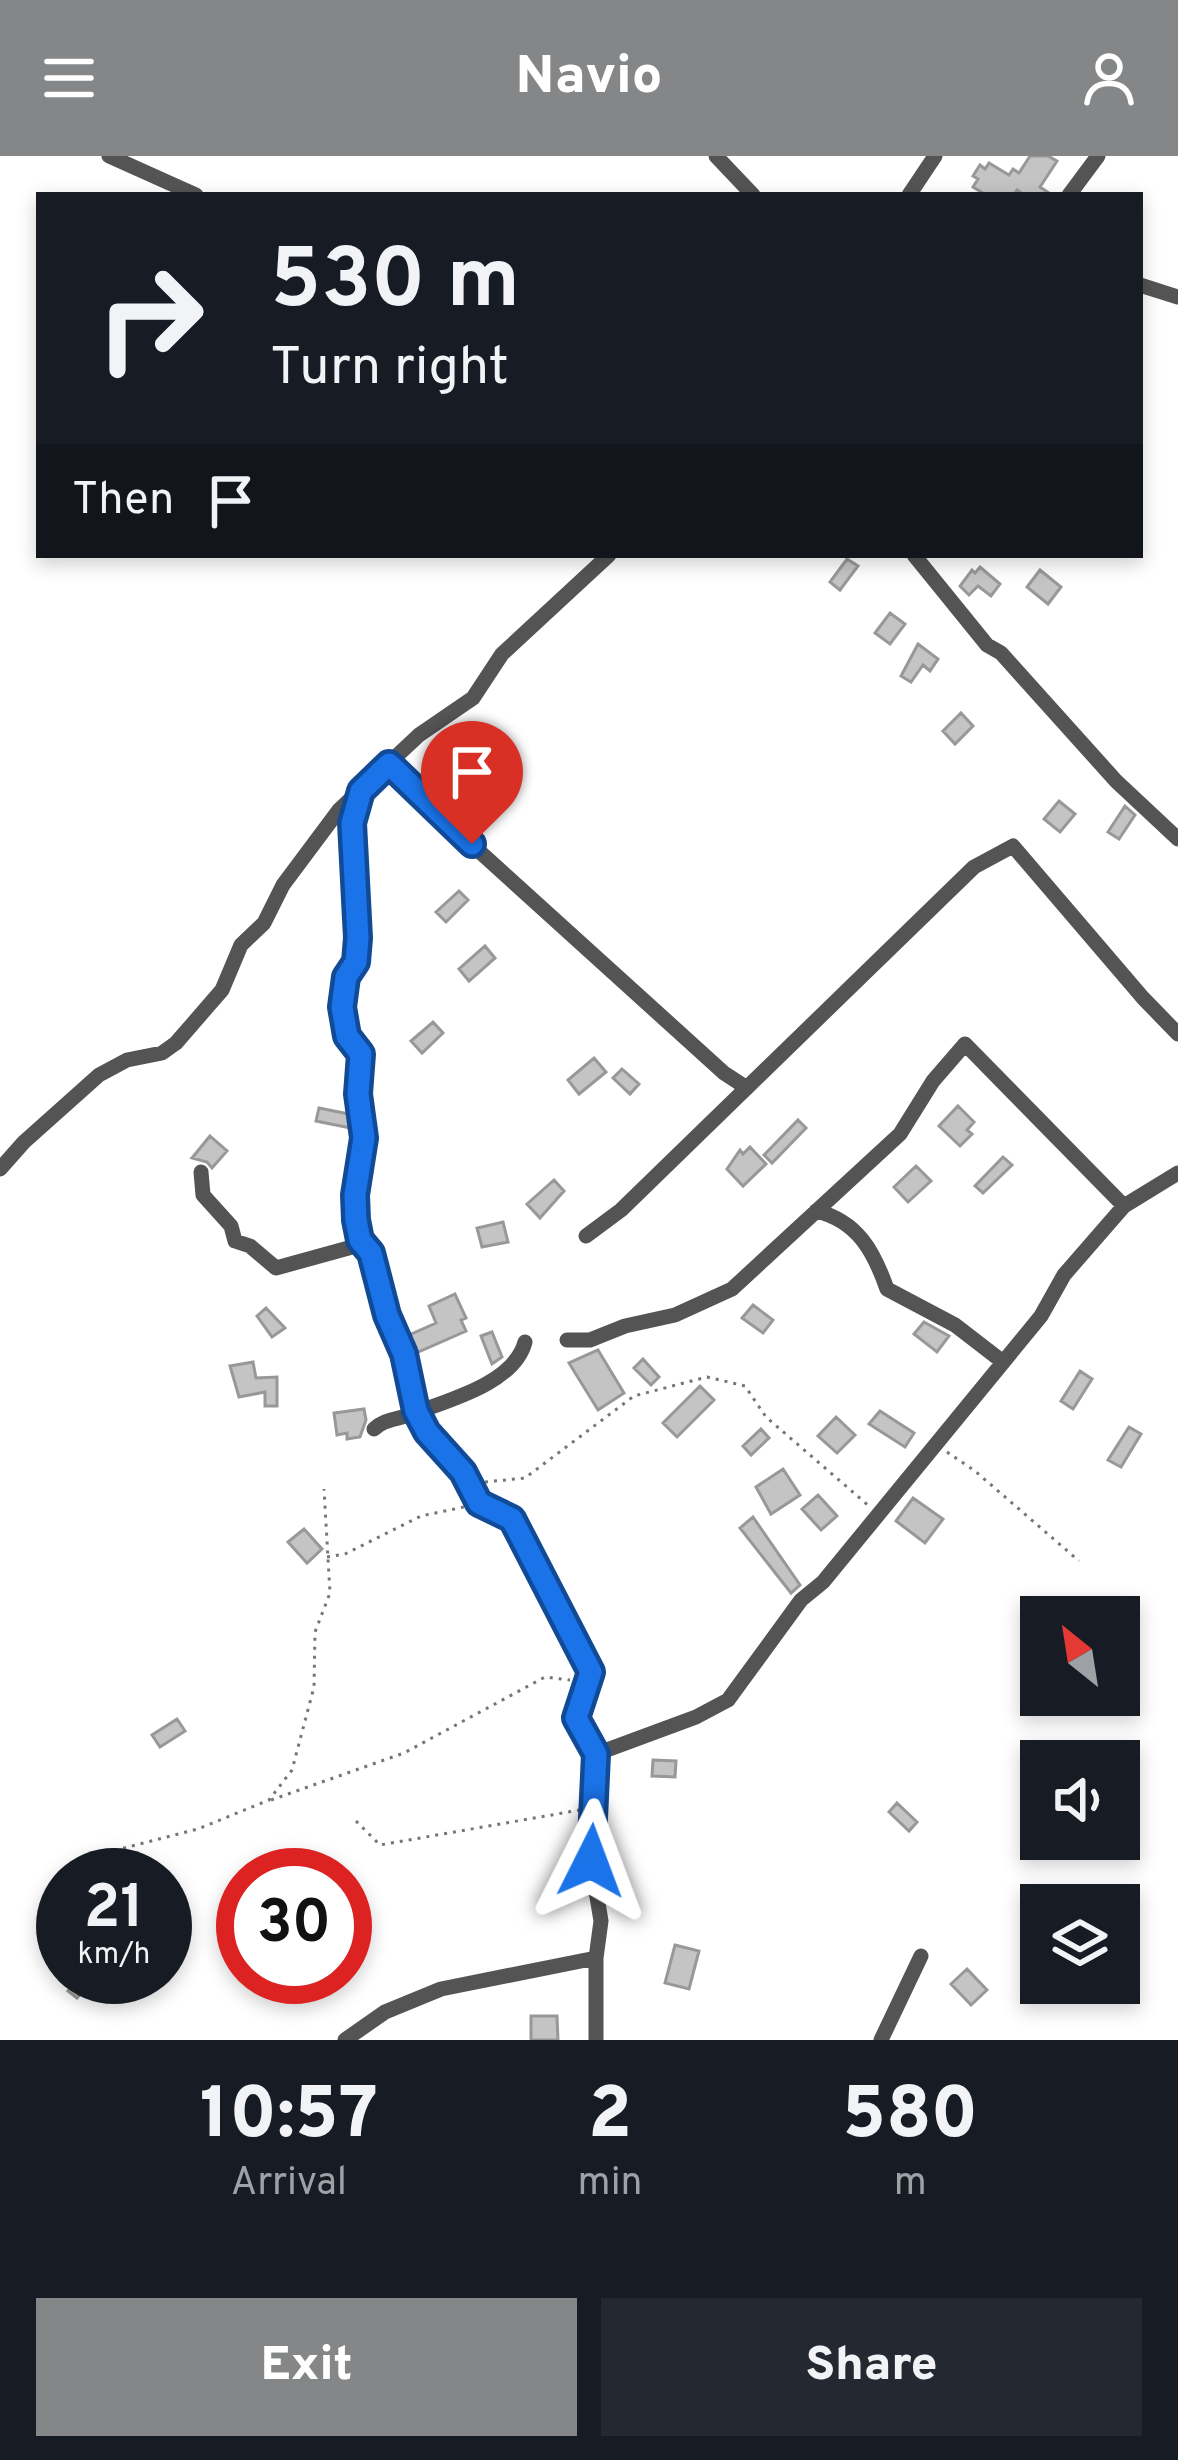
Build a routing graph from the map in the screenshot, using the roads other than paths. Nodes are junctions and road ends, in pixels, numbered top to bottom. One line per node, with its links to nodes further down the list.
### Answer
1 (109, 156): 5 (street)
2 (716, 156): 6 (street)
3 (934, 156): 7 (street)
4 (1098, 156): 8 (street)
5 (189, 192)
6 (750, 192)
7 (911, 192)
8 (1071, 192)
9 (1143, 286): 10 (street)
10 (1178, 297)
11 (606, 558): 13 (street)
12 (916, 558): 15 (street)
13 (389, 764): 14 (street); 17 (street)
14 (361, 791): 18 (street); 24 (street)
15 (1178, 839)
16 (1178, 1034): 17 (street)
17 (747, 1088): 23 (street)
18 (0, 1169)
19 (201, 1172): 24 (street)
20 (1178, 1173): 21 (street)
21 (1124, 1205): 22 (street); 27 (street)
22 (816, 1211): 25 (street); 27 (street)
23 (586, 1236)
24 (363, 1244): 28 (street)
25 (567, 1340)
26 (525, 1342): 28 (street)
27 (1003, 1362): 30 (street)
28 (416, 1411): 29 (street); 30 (street)
29 (374, 1430)
30 (596, 1754): 32 (street)
31 (921, 1956): 35 (street)
32 (596, 1958): 33 (street); 34 (street)
33 (345, 2040)
34 (596, 2040)
35 (880, 2040)

